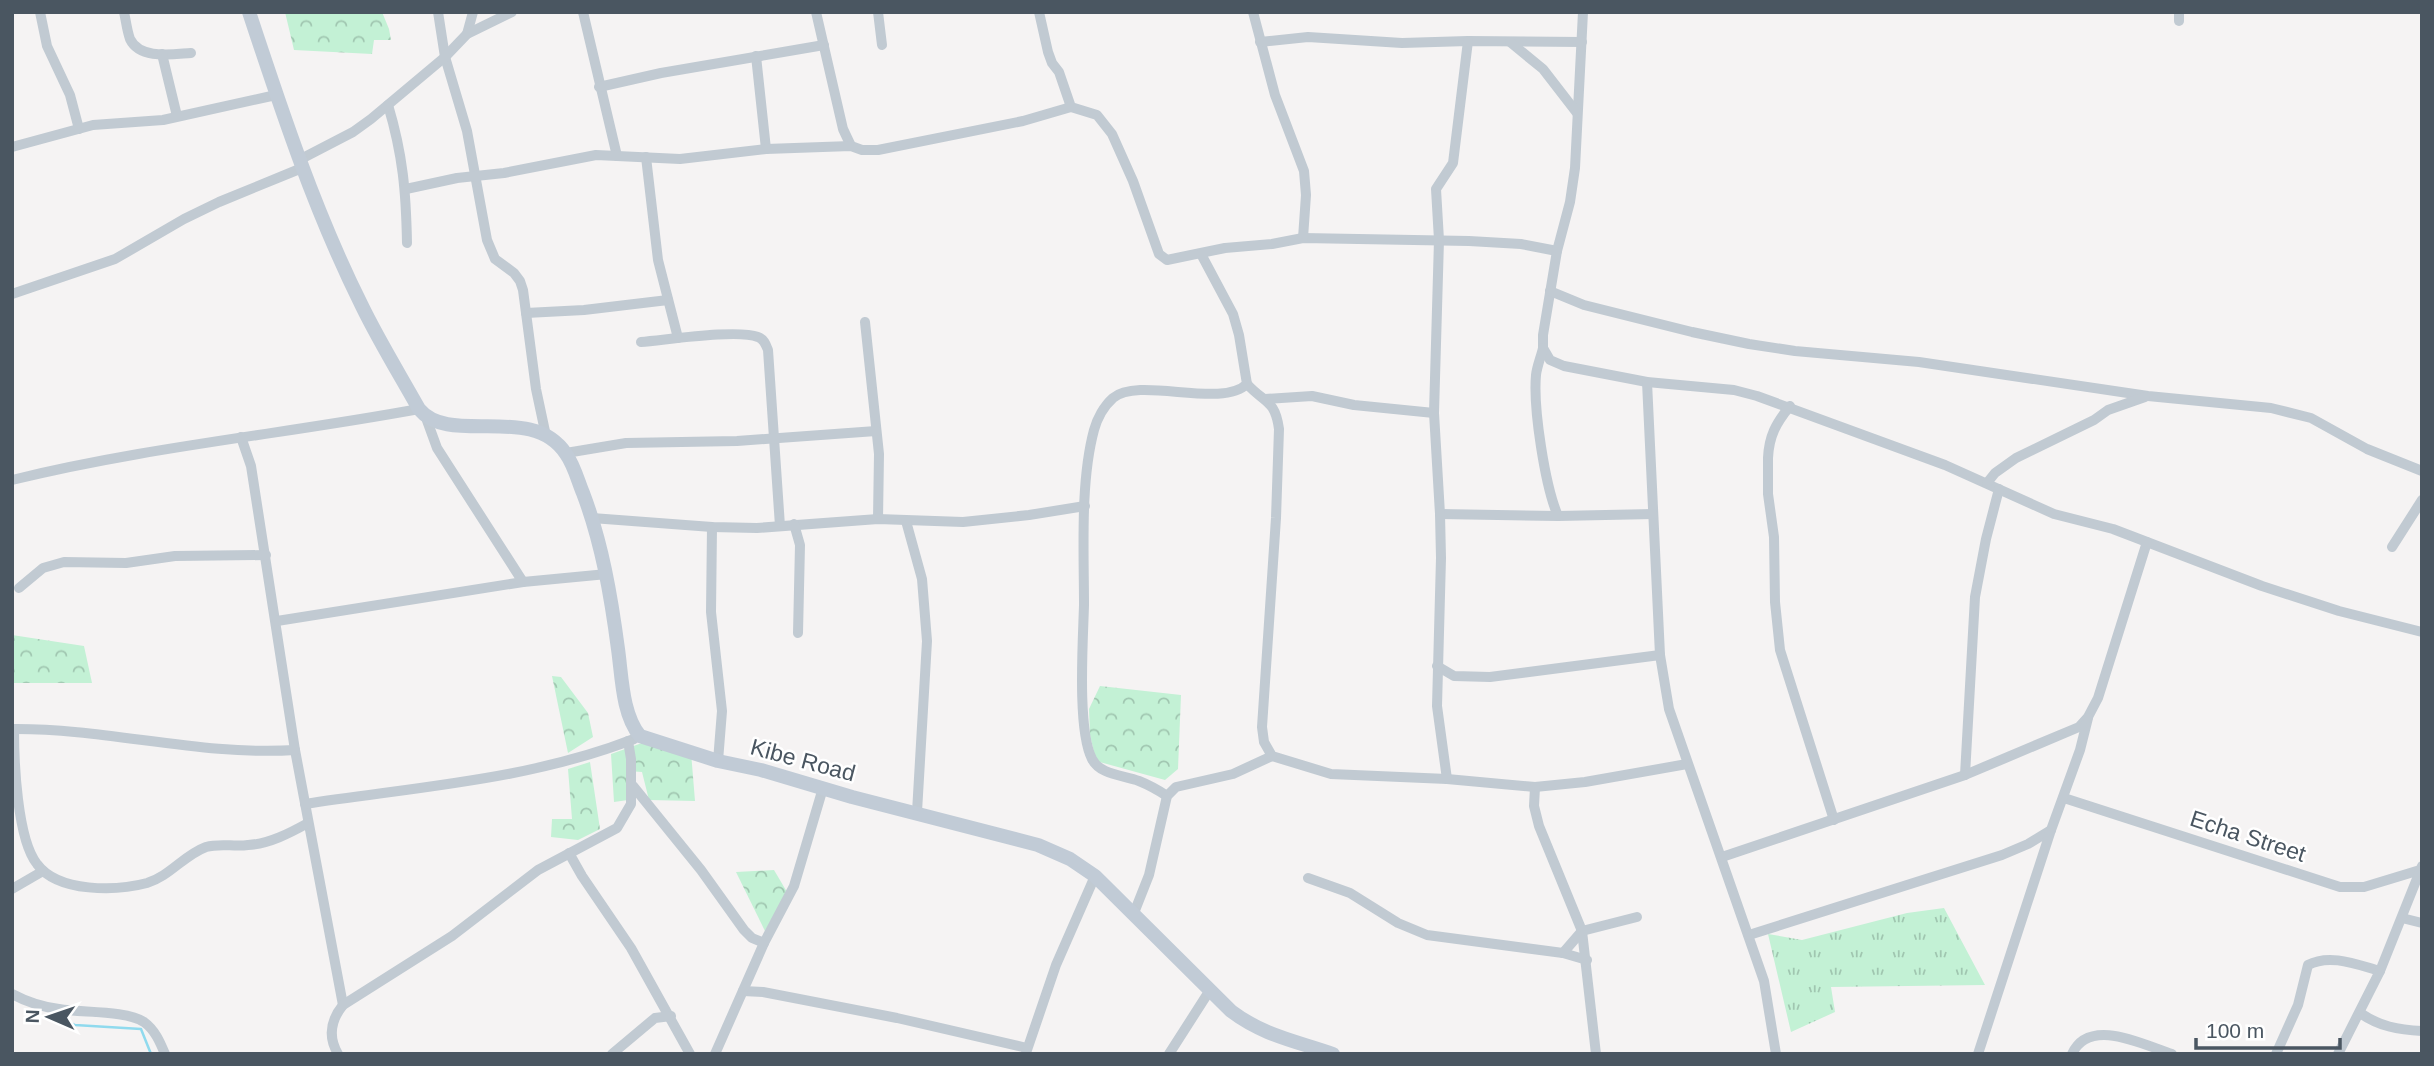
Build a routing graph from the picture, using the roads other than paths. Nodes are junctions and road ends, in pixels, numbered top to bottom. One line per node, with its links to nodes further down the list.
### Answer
1 (40, 12): 30 (street)
2 (124, 12): 21 (street)
3 (249, 12): 25 (street)
4 (439, 12): 23 (street)
5 (473, 12): 13 (street)
6 (512, 12): 13 (street)
7 (583, 12): 24 (street)
8 (816, 12): 18 (street)
9 (878, 12): 19 (street)
10 (1039, 12): 27 (street)
11 (1253, 12): 15 (street)
12 (1583, 12): 17 (street)
13 (467, 34): 23 (street)
14 (1468, 41): 15 (street); 16 (street); 40 (street)
15 (1260, 42): 39 (street)
16 (1510, 42): 17 (street); 28 (street)
17 (1581, 43): 28 (street)
18 (824, 45): 22 (street); 31 (street)
19 (882, 45)
20 (191, 53): 21 (street)
21 (162, 54): 29 (street)
22 (756, 56): 24 (street); 33 (street)
23 (445, 57): 26 (street); 37 (street)
24 (599, 87): 34 (street)
25 (276, 95): 29 (street); 36 (street)
26 (388, 105): 36 (street); 38 (street)
27 (1071, 107): 31 (street); 43 (street)
28 (1577, 113): 42 (street)
29 (177, 116): 30 (street)
30 (79, 128): 32 (street)
31 (851, 146): 33 (street)
32 (12, 147)
33 (766, 149): 35 (street)
34 (617, 156): 35 (street); 37 (street)
35 (646, 157): 46 (street)
36 (300, 164): 45 (street); 57 (street)
37 (476, 176): 38 (street); 47 (street)
38 (406, 189): 41 (street)
39 (1303, 238): 40 (street); 43 (street)
40 (1439, 240): 42 (street); 58 (street)
41 (407, 243)
42 (1557, 251): 44 (street)
43 (1201, 254): 53 (street)
44 (1550, 291): 51 (street); 54 (street)
45 (13, 292)
46 (668, 300): 47 (street); 49 (street)
47 (526, 313): 60 (street)
48 (865, 322): 59 (street)
49 (678, 338): 50 (street); 62 (street)
50 (641, 342)
51 (1543, 348): 52 (street); 72 (street)
52 (1647, 382): 56 (street); 71 (street)
53 (1247, 384): 55 (street); 69 (street)
54 (2148, 396): 64 (street); 66 (street)
55 (1265, 399): 58 (street); 96 (street)
56 (1790, 406): 66 (street); 111 (street)
57 (422, 412): 60 (street); 61 (street); 85 (street)
58 (1434, 413): 70 (street)
59 (876, 431): 62 (street); 74 (street)
60 (546, 436): 63 (street)
61 (242, 438): 65 (street); 83 (street)
62 (773, 438): 63 (street); 78 (street)
63 (566, 453): 73 (street)
64 (2422, 471)
65 (12, 480)
66 (1987, 483): 67 (street)
67 (1999, 489): 80 (street); 99 (street)
68 (2422, 500): 82 (street)
69 (1085, 506): 75 (street); 105 (street)
70 (1440, 514): 72 (street); 91 (street)
71 (1653, 514): 72 (street); 90 (street)
72 (1559, 516)
73 (593, 518): 79 (street); 84 (street)
74 (878, 519): 75 (street); 76 (street)
75 (906, 521): 110 (street)
76 (806, 523): 77 (street); 81 (street)
77 (794, 524): 78 (street); 81 (street)
78 (780, 526): 79 (street)
79 (712, 527): 97 (street)
80 (2147, 542): 88 (street); 92 (street)
81 (800, 545): 89 (street)
82 (2392, 547)
83 (266, 555): 86 (street); 87 (street)
84 (607, 574): 85 (street); 94 (street)
85 (523, 582): 87 (street)
86 (19, 588)
87 (276, 621): 95 (street)
88 (2422, 632)
89 (798, 633)
90 (1660, 655): 91 (street); 98 (street)
91 (1437, 666): 100 (street)
92 (2088, 718): 99 (street); 106 (street)
93 (13, 729): 95 (street); 109 (street)
94 (634, 739): 97 (street, Kibe Road); 102 (street); 107 (street)
95 (295, 750): 107 (street)
96 (1272, 756): 100 (street); 105 (street)
97 (718, 761): 104 (street, Kibe Road)
98 (1687, 764): 103 (street); 115 (street)
99 (1965, 775): 111 (street)
100 (1447, 779): 101 (street)
101 (1520, 785): 103 (street); 108 (street)
102 (633, 786): 114 (street); 127 (street)
103 (1535, 786): 108 (street)
104 (823, 788): 110 (street, Kibe Road); 127 (street)
105 (1167, 796): 121 (street)
106 (2064, 797): 113 (street); 116 (street, Echa Street)
107 (305, 804): 112 (street)
108 (1534, 806): 125 (street)
109 (16, 811): 117 (street)
110 (917, 812): 118 (street, Kibe Road)
111 (1834, 820): 115 (street)
112 (308, 823): 117 (street); 136 (street)
113 (2051, 830): 126 (street); 151 (street)
114 (569, 853): 136 (street); 138 (street)
115 (1722, 857): 126 (street)
116 (2421, 868): 123 (street)
117 (43, 871): 120 (street)
118 (1095, 876): 121 (street, Kibe Road); 141 (street)
119 (1308, 878): 128 (street)
120 (12, 888)
121 (1134, 913): 132 (street, Kibe Road)
122 (1637, 917): 125 (street)
123 (2402, 918): 124 (street); 131 (street)
124 (2422, 923)
125 (1582, 931): 128 (street); 129 (street)
126 (1749, 935): 150 (street)
127 (764, 943): 130 (street)
128 (1563, 953): 129 (street)
129 (1587, 960): 149 (street)
130 (752, 969): 133 (street); 134 (street)
131 (2380, 971): 137 (street); 154 (street)
132 (1210, 990): 140 (street, Kibe Road); 147 (street)
133 (743, 991): 134 (street); 146 (street)
134 (763, 992): 141 (street)
135 (12, 994): 142 (street)
136 (343, 1005): 143 (street)
137 (2360, 1013): 139 (street); 155 (street)
138 (671, 1016): 144 (street); 145 (street)
139 (2422, 1031)
140 (1308, 1050): 148 (street, Kibe Road)
141 (1026, 1051)
142 (165, 1054)
143 (338, 1054)
144 (612, 1054)
145 (690, 1054)
146 (715, 1054)
147 (1170, 1054)
148 (1333, 1054)
149 (1596, 1054)
150 (1776, 1054)
151 (1978, 1054)
152 (2072, 1054): 153 (street)
153 (2172, 1054)
154 (2276, 1054)
155 (2338, 1054)

